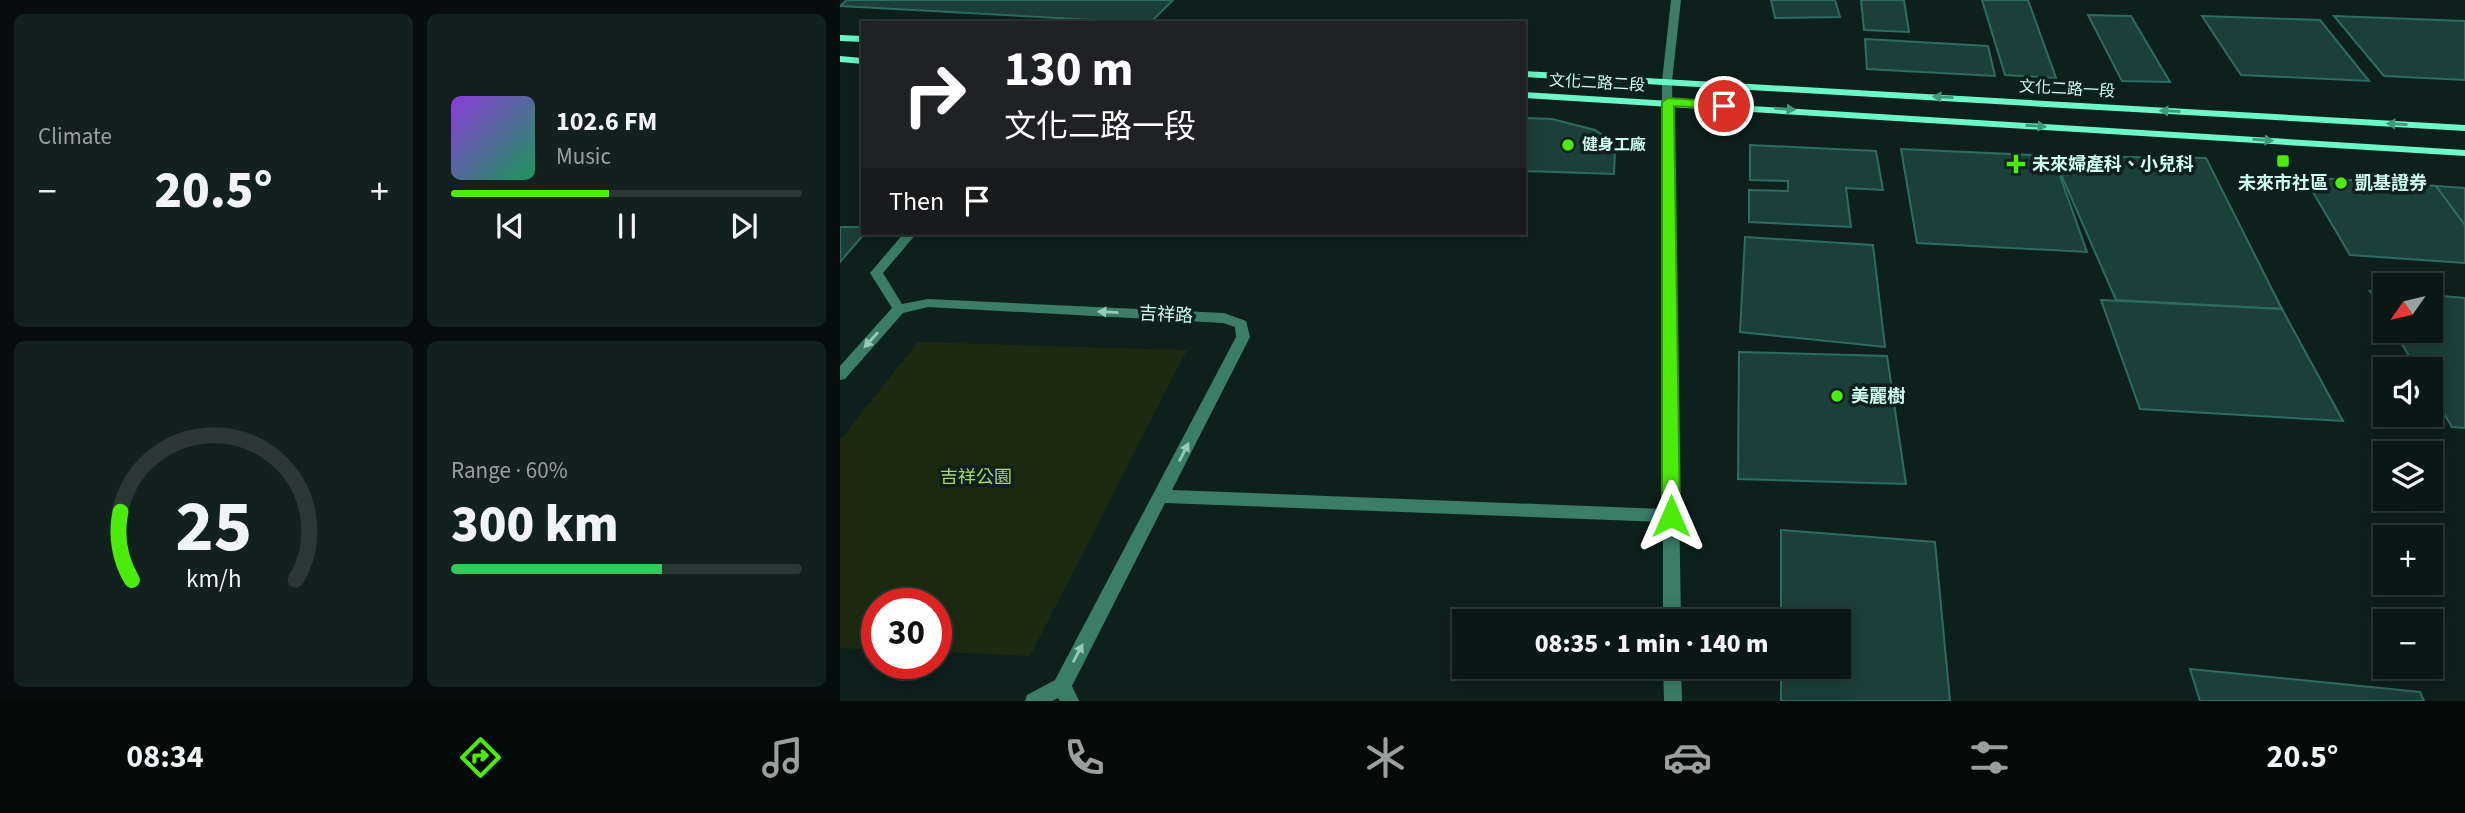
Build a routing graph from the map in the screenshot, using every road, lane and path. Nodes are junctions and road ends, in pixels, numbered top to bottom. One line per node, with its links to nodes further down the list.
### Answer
1 (1676, 0): 7 (street)
2 (840, 38): 3 (street)
3 (861, 39)
4 (840, 59): 5 (street)
5 (861, 61)
6 (1526, 74): 7 (street, 文化二路二段)
7 (1667, 81): 9 (street); 10 (street, 文化二路一段, one-way to 7)
8 (1526, 94): 9 (street, 文化二路二段)
9 (1668, 102): 11 (street, one-way to 11); 16 (street)
10 (2465, 128)
11 (2465, 153)
12 (909, 235): 13 (street)
13 (899, 309): 14 (street, one-way to 14); 15 (street, 吉祥路, one-way to 13)
14 (840, 375)
15 (1162, 496): 16 (street); 19 (street, 吉祥路, one-way to 15)
16 (1671, 516): 17 (street)
17 (1672, 609)
18 (1672, 679): 21 (street)
19 (1066, 694): 20 (street, 吉祥路)
20 (1034, 701)
21 (1673, 701)

